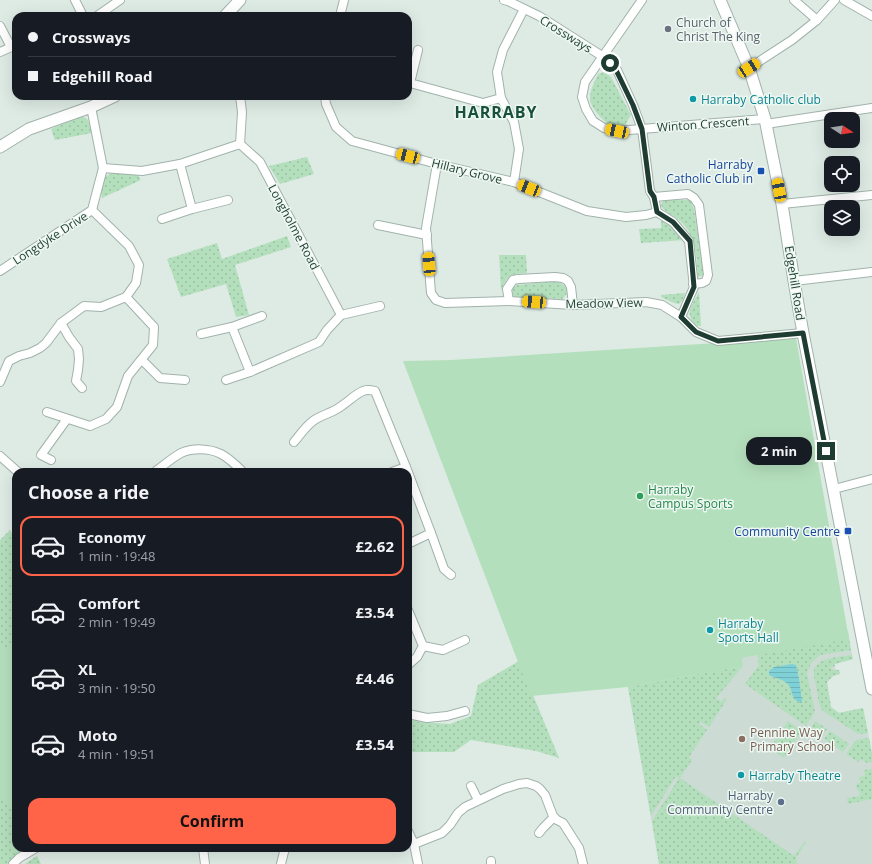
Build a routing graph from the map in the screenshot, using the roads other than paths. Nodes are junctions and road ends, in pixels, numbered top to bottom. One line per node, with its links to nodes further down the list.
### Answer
1 (75, 0): 12 (street)
2 (120, 0): 13 (street)
3 (240, 0): 14 (street)
4 (344, 0): 15 (street)
5 (504, 0): 11 (street, Crossways)
6 (642, 0): 23 (street, Winton Crescent)
7 (720, 0): 24 (street, Edgehill Road)
8 (794, 0): 17 (street)
9 (835, 0): 17 (street)
10 (844, 0): 16 (street)
11 (524, 9): 23 (street, Crossways); 27 (street)
12 (81, 12)
13 (103, 12)
14 (229, 12)
15 (341, 12)
16 (872, 16)
17 (817, 20): 24 (street)
18 (0, 26): 19 (street)
19 (12, 43)
20 (12, 47): 22 (street)
21 (418, 50): 25 (street)
22 (0, 52)
23 (602, 56): 34 (street, Crossways); 34 (street, Winton Crescent)
24 (749, 68): 33 (street, Edgehill Road)
25 (412, 75)
26 (412, 84): 27 (street)
27 (501, 98): 40 (street)
28 (106, 100): 31 (street)
29 (240, 100): 35 (street)
30 (326, 100): 38 (street, Hillary Grove)
31 (90, 107): 36 (street); 39 (street, Longdyke Drive)
32 (872, 108): 33 (street, Winton Crescent)
33 (766, 121): 34 (street, Winton Crescent); 44 (street, Edgehill Road)
34 (642, 129): 42 (street, Crossways)
35 (240, 144): 37 (street); 59 (street, Longholme Road)
36 (0, 147)
37 (180, 164): 39 (street); 45 (street)
38 (437, 164): 40 (street, Hillary Grove); 50 (street, Meadow View)
39 (103, 168): 46 (street, Longdyke Drive)
40 (514, 182): 47 (street, Hillary Grove)
41 (872, 196): 44 (street)
42 (654, 197): 47 (street, Crossways); 54 (street)
43 (228, 200): 45 (street)
44 (782, 204): 53 (street, Edgehill Road)
45 (192, 209): 48 (street)
46 (92, 210): 51 (street, Longdyke Drive); 55 (street)
47 (657, 212): 54 (street)
48 (162, 219)
49 (378, 225): 50 (street)
50 (427, 236): 56 (street, Meadow View)
51 (0, 271)
52 (872, 272): 53 (street)
53 (794, 281): 64 (street, Edgehill Road)
54 (694, 284): 61 (street)
55 (126, 297): 62 (street); 66 (street)
56 (509, 301): 57 (street, Meadow View); 57 (street)
57 (573, 305): 61 (street, Meadow View)
58 (380, 306): 59 (street)
59 (341, 315): 67 (street)
60 (262, 316): 63 (street)
61 (681, 317): 64 (street, Meadow View)
62 (61, 323): 70 (street); 71 (street)
63 (232, 327): 65 (street); 67 (street)
64 (803, 333): 83 (street, Edgehill Road)
65 (201, 334)
66 (142, 360): 68 (street); 73 (street)
67 (250, 372): 69 (street)
68 (185, 380)
69 (226, 380)
70 (0, 382)
71 (82, 388)
72 (47, 412): 73 (street)
73 (67, 418): 76 (street)
74 (294, 442): 77 (street)
75 (0, 456): 78 (street)
76 (51, 460)
77 (406, 467)
78 (14, 468)
79 (161, 468): 80 (street)
80 (239, 468)
81 (872, 479): 83 (street)
82 (412, 483): 84 (street)
83 (834, 489): 91 (street, Edgehill Road)
84 (431, 533): 85 (street); 86 (street)
85 (412, 542)
86 (451, 574)
87 (412, 620): 89 (street)
88 (465, 640): 89 (street)
89 (423, 646): 90 (street)
90 (412, 661)
91 (870, 673): 92 (street, Edgehill Road)
92 (872, 689)
93 (465, 711): 94 (street)
94 (412, 715)
95 (471, 786): 96 (street)
96 (478, 800): 97 (street); 100 (street)
97 (554, 817): 98 (street); 108 (street)
98 (539, 833)
99 (412, 840): 100 (street)
100 (414, 844): 107 (street)
101 (29, 852): 104 (street)
102 (204, 852): 105 (street)
103 (284, 852): 106 (street)
104 (13, 864)
105 (205, 864)
106 (281, 864)
107 (418, 864)
108 (583, 864)

